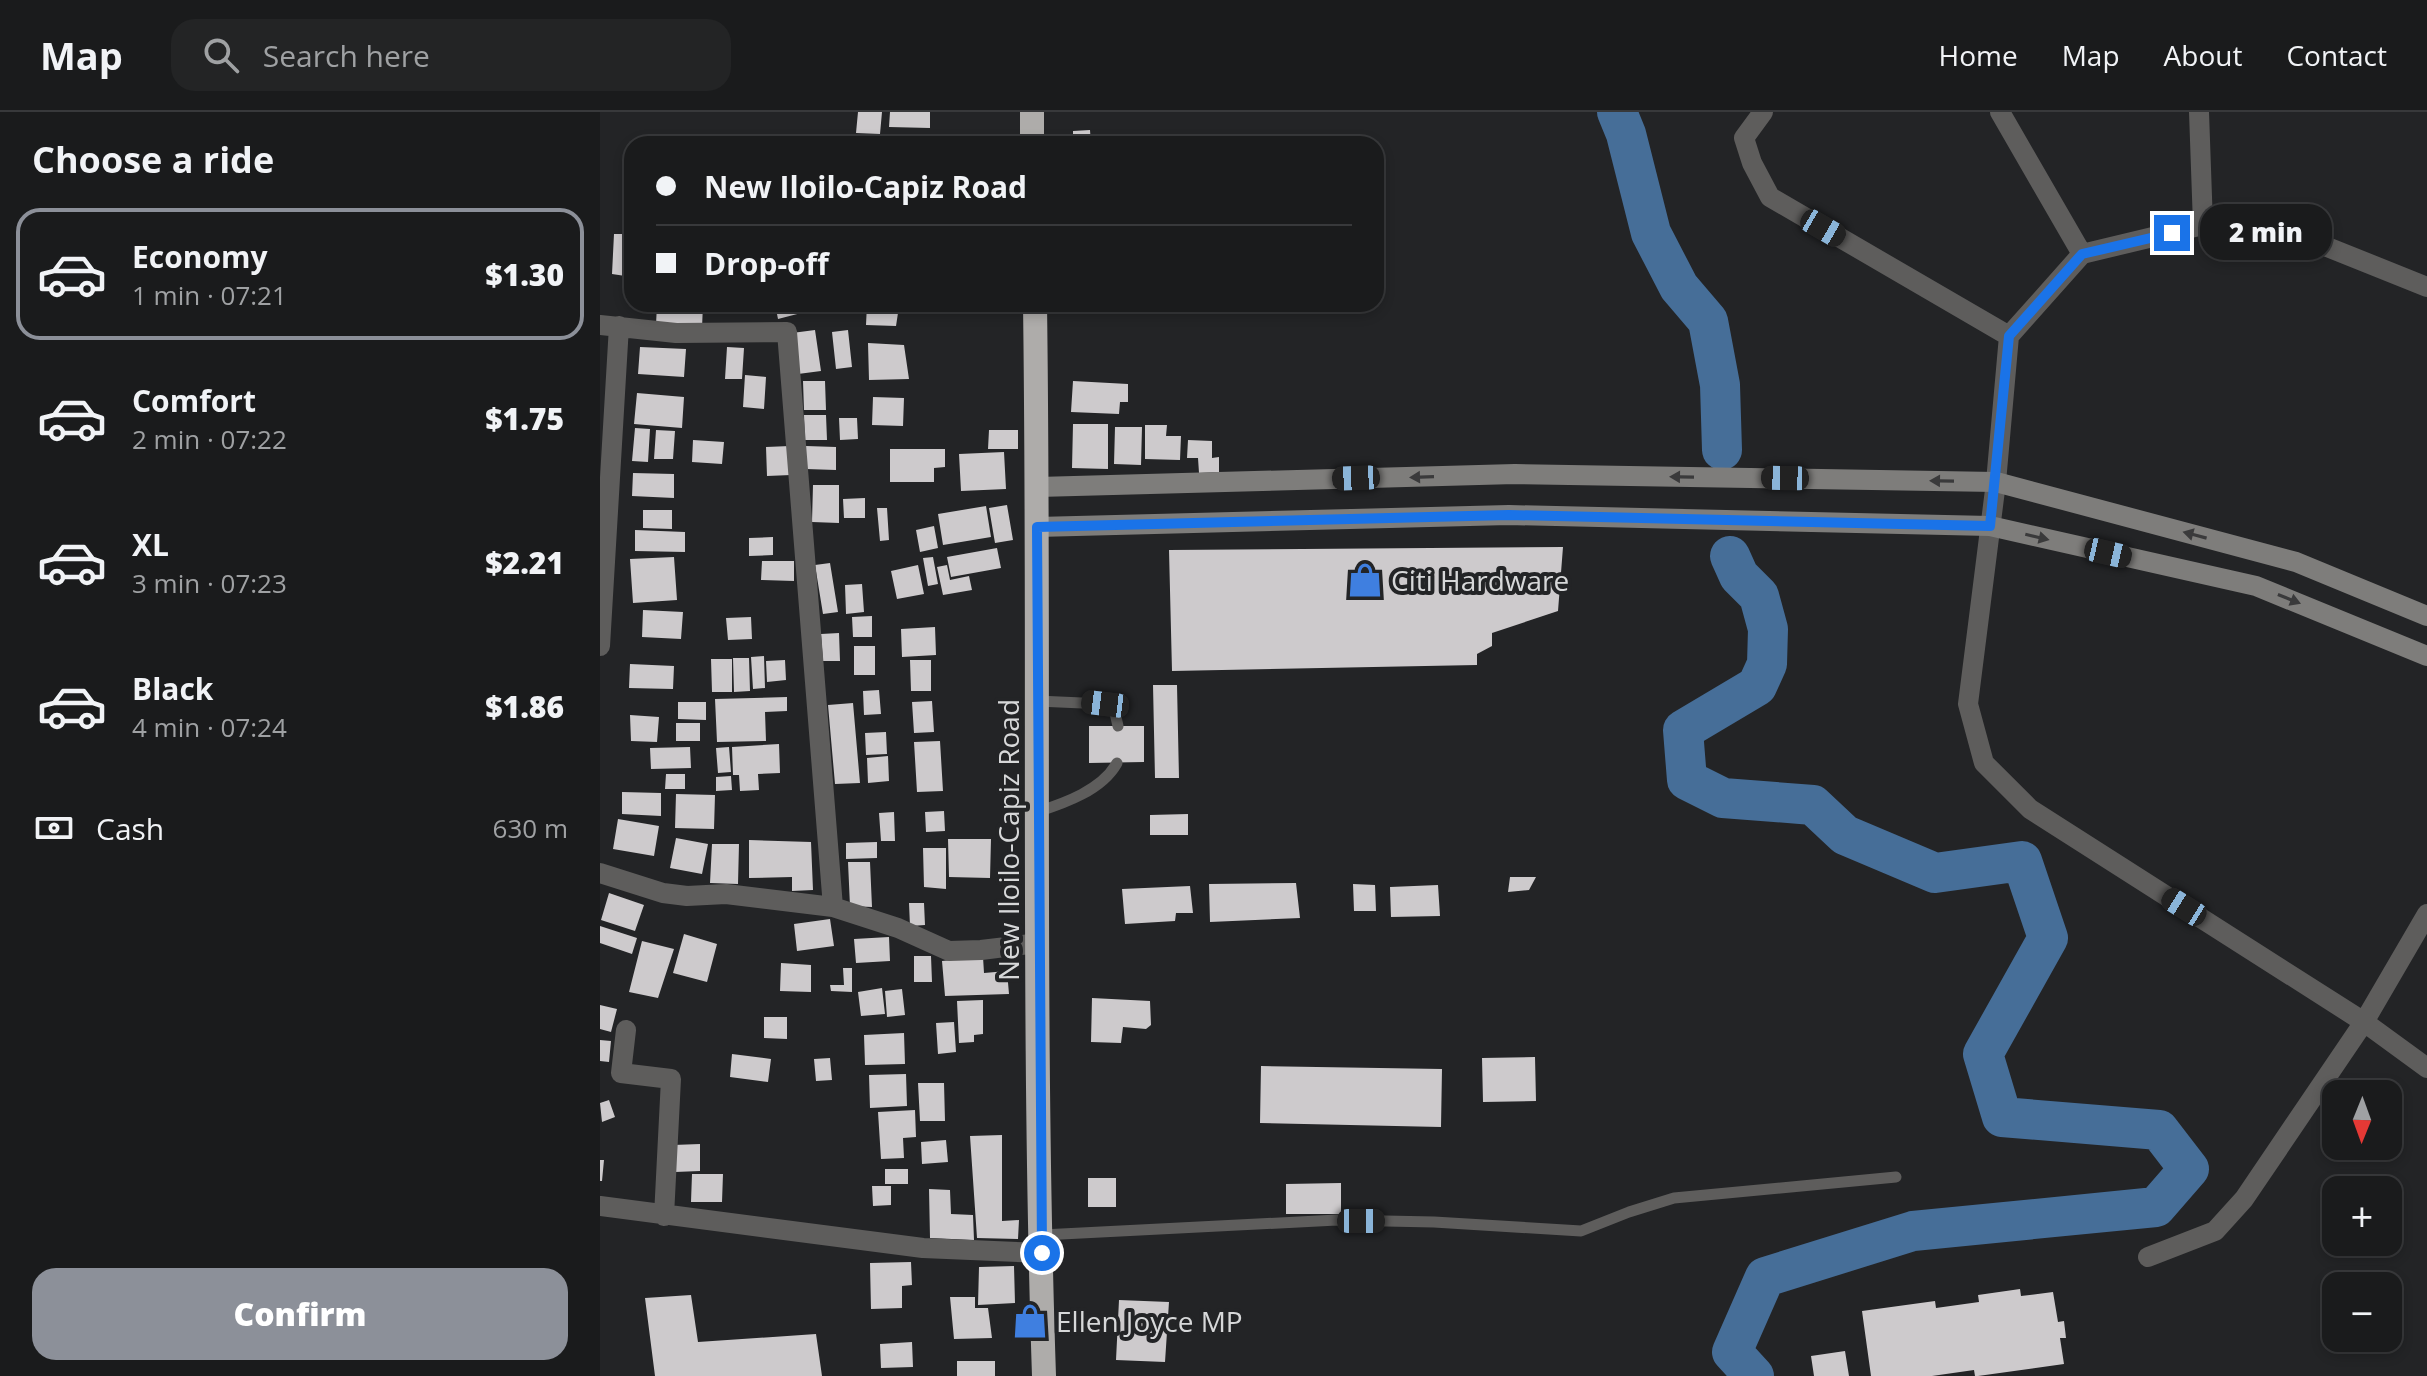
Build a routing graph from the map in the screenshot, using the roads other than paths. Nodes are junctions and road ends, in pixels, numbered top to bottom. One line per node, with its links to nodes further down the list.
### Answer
1 (1032, 112): 5 (highway)
2 (1763, 112): 11 (street)
3 (2000, 112): 7 (street)
4 (2199, 112): 6 (street)
5 (1032, 136)
6 (2203, 225): 7 (street); 8 (street)
7 (2082, 254): 11 (street)
8 (2427, 287)
9 (1035, 312): 13 (highway, New Iloilo-Capiz Road)
10 (609, 326): 17 (street); 24 (street)
11 (2009, 336): 12 (street)
12 (1996, 482): 13 (street, one-way to 13); 14 (street); 16 (street, one-way to 12)
13 (1038, 487): 15 (highway, New Iloilo-Capiz Road)
14 (1990, 526): 15 (street); 18 (street, one-way to 18); 27 (street)
15 (1037, 527): 19 (highway, New Iloilo-Capiz Road)
16 (2427, 616)
17 (600, 646)
18 (2427, 656)
19 (1037, 701): 20 (lane); 22 (highway, New Iloilo-Capiz Road)
20 (1118, 726)
21 (1117, 763): 22 (lane)
22 (1037, 812): 26 (highway, New Iloilo-Capiz Road)
23 (600, 873): 24 (street)
24 (833, 907): 26 (street)
25 (2427, 914): 27 (street)
26 (1038, 943): 33 (highway, New Iloilo-Capiz Road)
27 (2364, 1022): 29 (street); 34 (street)
28 (626, 1030): 32 (street)
29 (2427, 1068)
30 (1896, 1177): 33 (lane)
31 (600, 1206): 32 (street)
32 (664, 1216): 33 (street)
33 (1042, 1244): 35 (highway, New Iloilo-Capiz Road)
34 (2148, 1257)
35 (1044, 1376)

